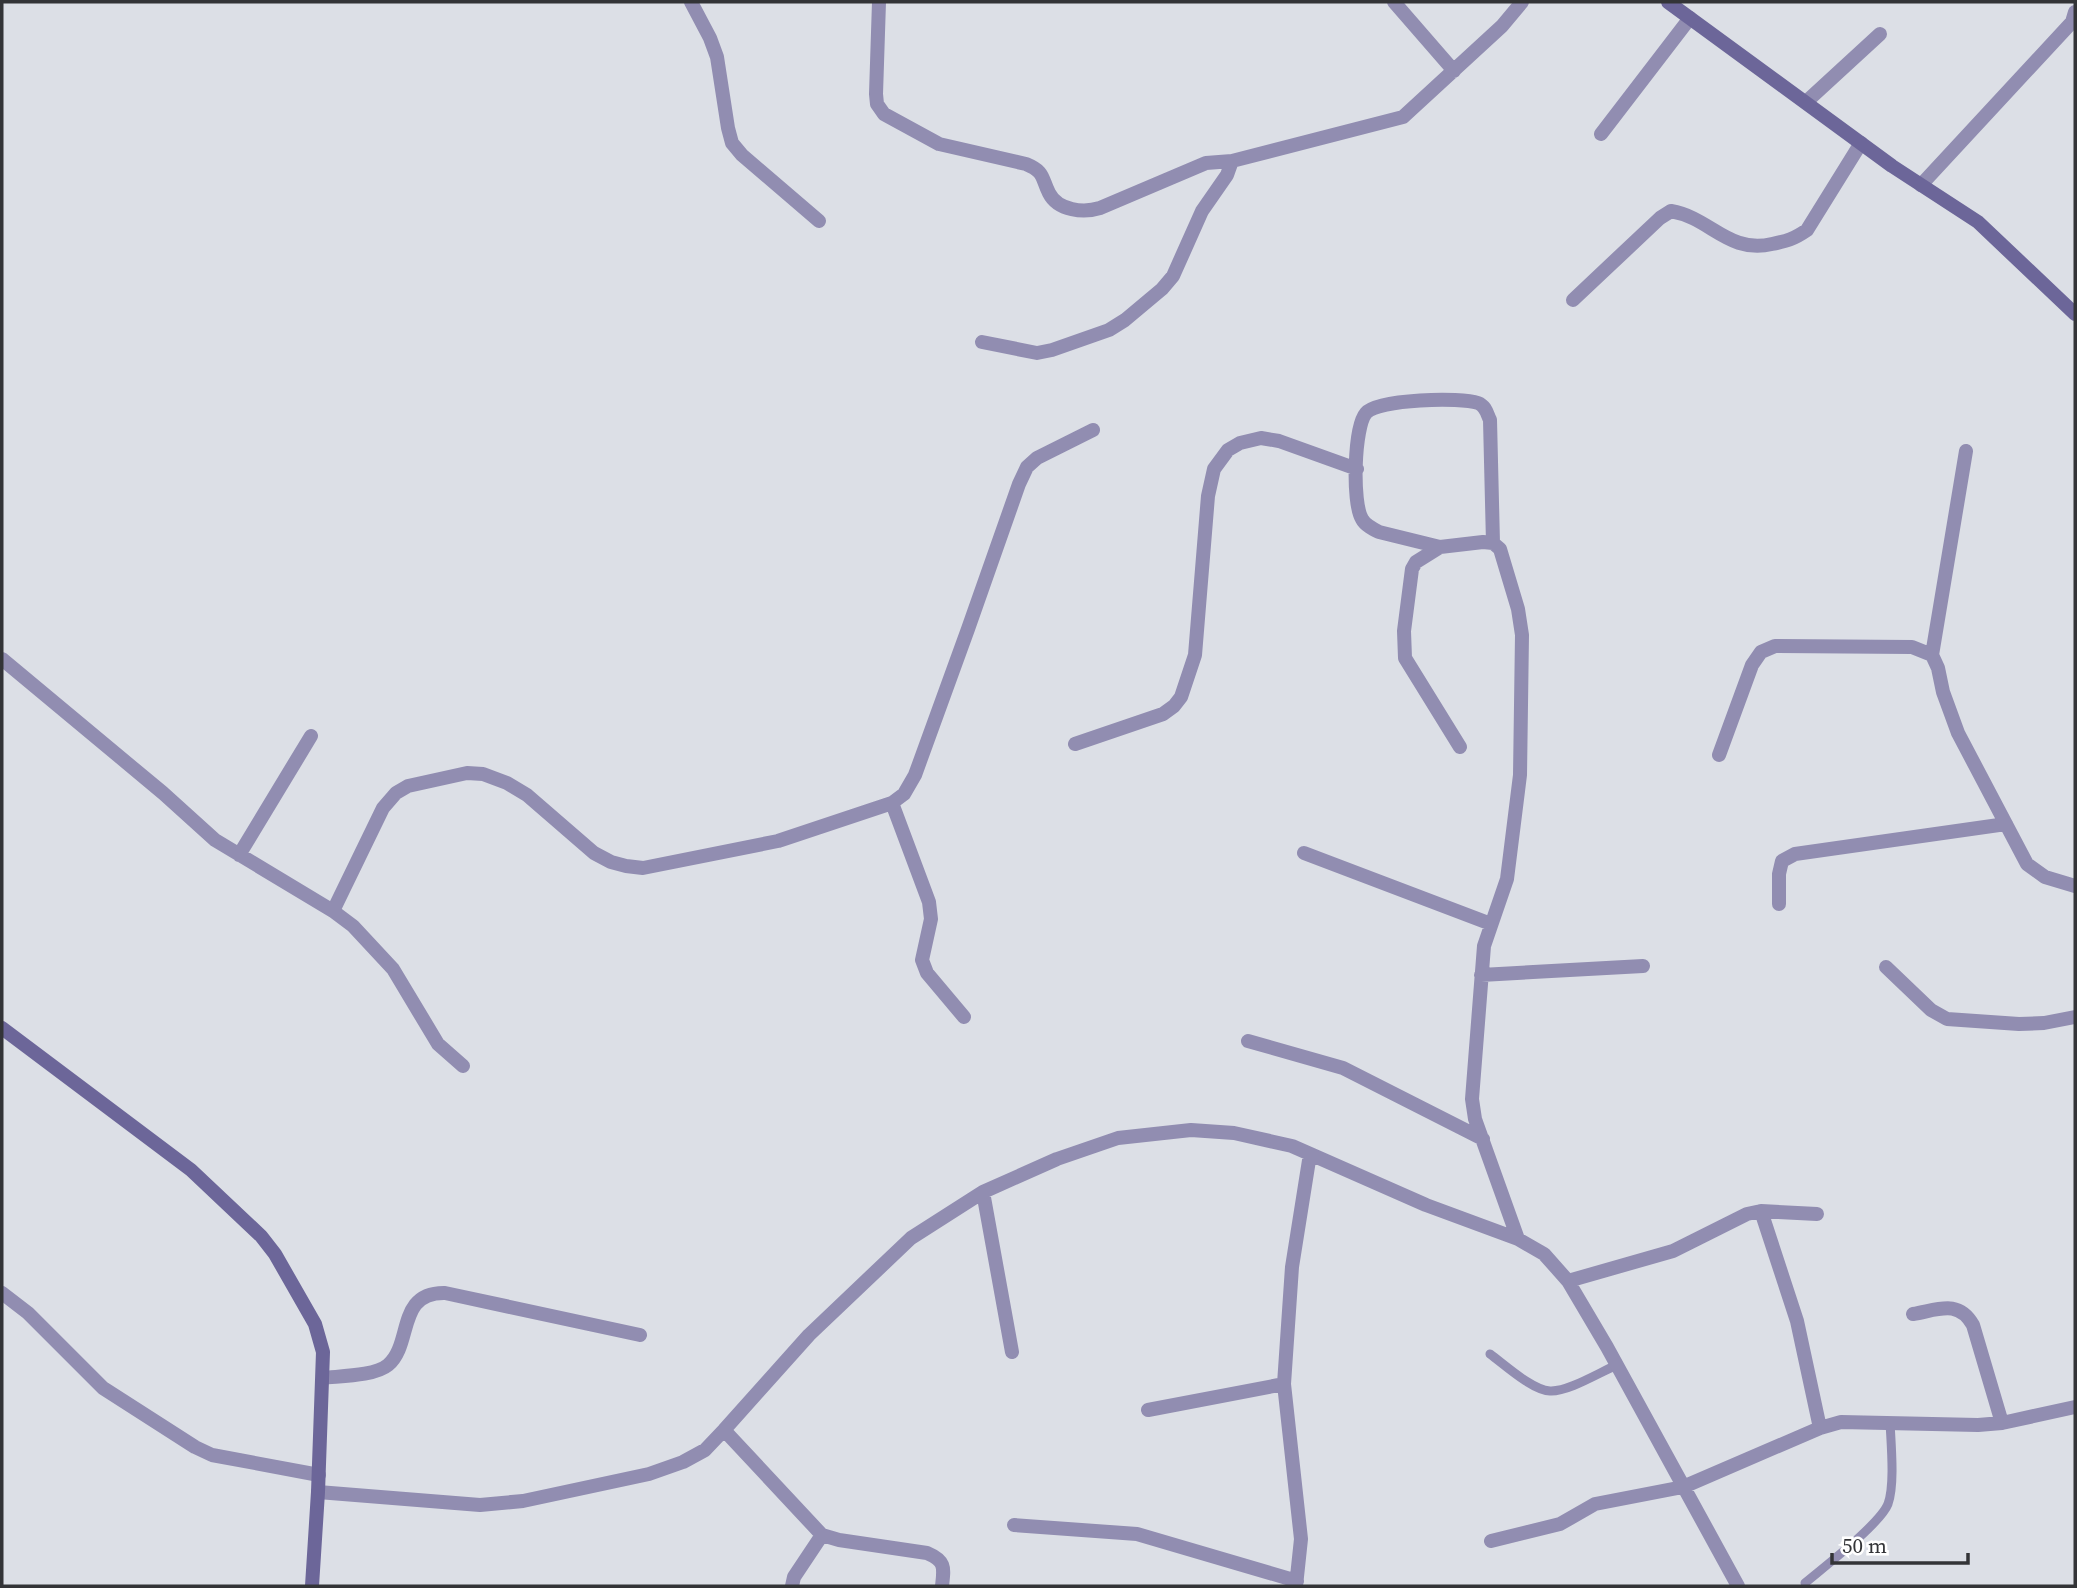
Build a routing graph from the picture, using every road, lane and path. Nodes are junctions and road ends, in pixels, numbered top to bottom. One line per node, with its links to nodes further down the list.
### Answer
1 (691, 2): 15 (street)
2 (879, 2): 13 (street)
3 (1394, 2): 9 (street)
4 (1668, 2): 7 (main road)
5 (1517, 4): 9 (street)
6 (2075, 12): 14 (street)
7 (1690, 18): 10 (main road); 11 (street)
8 (1880, 34): 10 (street)
9 (1454, 71): 13 (street)
10 (1806, 102): 12 (main road)
11 (1601, 134)
12 (1861, 142): 14 (main road); 16 (street)
13 (1232, 161): 18 (street)
14 (1921, 185): 17 (main road)
15 (819, 221)
16 (1573, 300)
17 (2075, 314)
18 (982, 342)
19 (1093, 430): 30 (street)
20 (1966, 451): 24 (street)
21 (1357, 469): 22 (street); 23 (street); 27 (street)
22 (1493, 543): 23 (street); 37 (street)
23 (1440, 547): 28 (street)
24 (1932, 655): 29 (street); 31 (street)
25 (2, 659): 33 (street)
26 (311, 736): 33 (street)
27 (1075, 744)
28 (1460, 747)
29 (1719, 755)
30 (892, 803): 36 (street); 41 (street)
31 (2006, 824): 34 (street); 35 (street)
32 (1304, 853): 37 (street)
33 (239, 855): 36 (street)
34 (2075, 886)
35 (1779, 904)
36 (334, 911): 45 (street)
37 (1491, 924): 40 (street)
38 (1643, 966): 40 (street)
39 (1886, 967): 42 (street)
40 (1481, 975): 46 (street)
41 (964, 1017)
42 (2075, 1017)
43 (2, 1028): 59 (main road)
44 (1248, 1041): 46 (street)
45 (463, 1066)
46 (1483, 1139): 51 (street)
47 (1310, 1154): 48 (street); 51 (street); 60 (street)
48 (983, 1192): 56 (street); 66 (street)
49 (1761, 1211): 50 (street); 52 (street); 65 (street)
50 (1817, 1214)
51 (1518, 1239): 52 (street)
52 (1568, 1281): 58 (street)
53 (2, 1293): 67 (street)
54 (1913, 1314): 64 (street)
55 (640, 1335): 59 (street)
56 (1012, 1352)
57 (1489, 1354): 58 (lane)
58 (1617, 1365): 68 (street)
59 (323, 1378): 67 (main road)
60 (1284, 1384): 62 (street); 74 (street)
61 (2075, 1407): 64 (street)
62 (1148, 1410)
63 (1890, 1422): 64 (street); 65 (street); 73 (lane)
64 (2002, 1423)
65 (1820, 1428): 68 (street)
66 (724, 1430): 69 (street); 71 (street)
67 (319, 1475): 69 (main road)
68 (1683, 1487): 72 (street); 78 (street)
69 (318, 1492): 75 (main road)
70 (1014, 1525): 74 (street)
71 (822, 1535): 76 (street); 77 (street)
72 (1490, 1541)
73 (1805, 1583)
74 (1296, 1584)
75 (312, 1586)
76 (792, 1586)
77 (942, 1586)
78 (1738, 1586)

